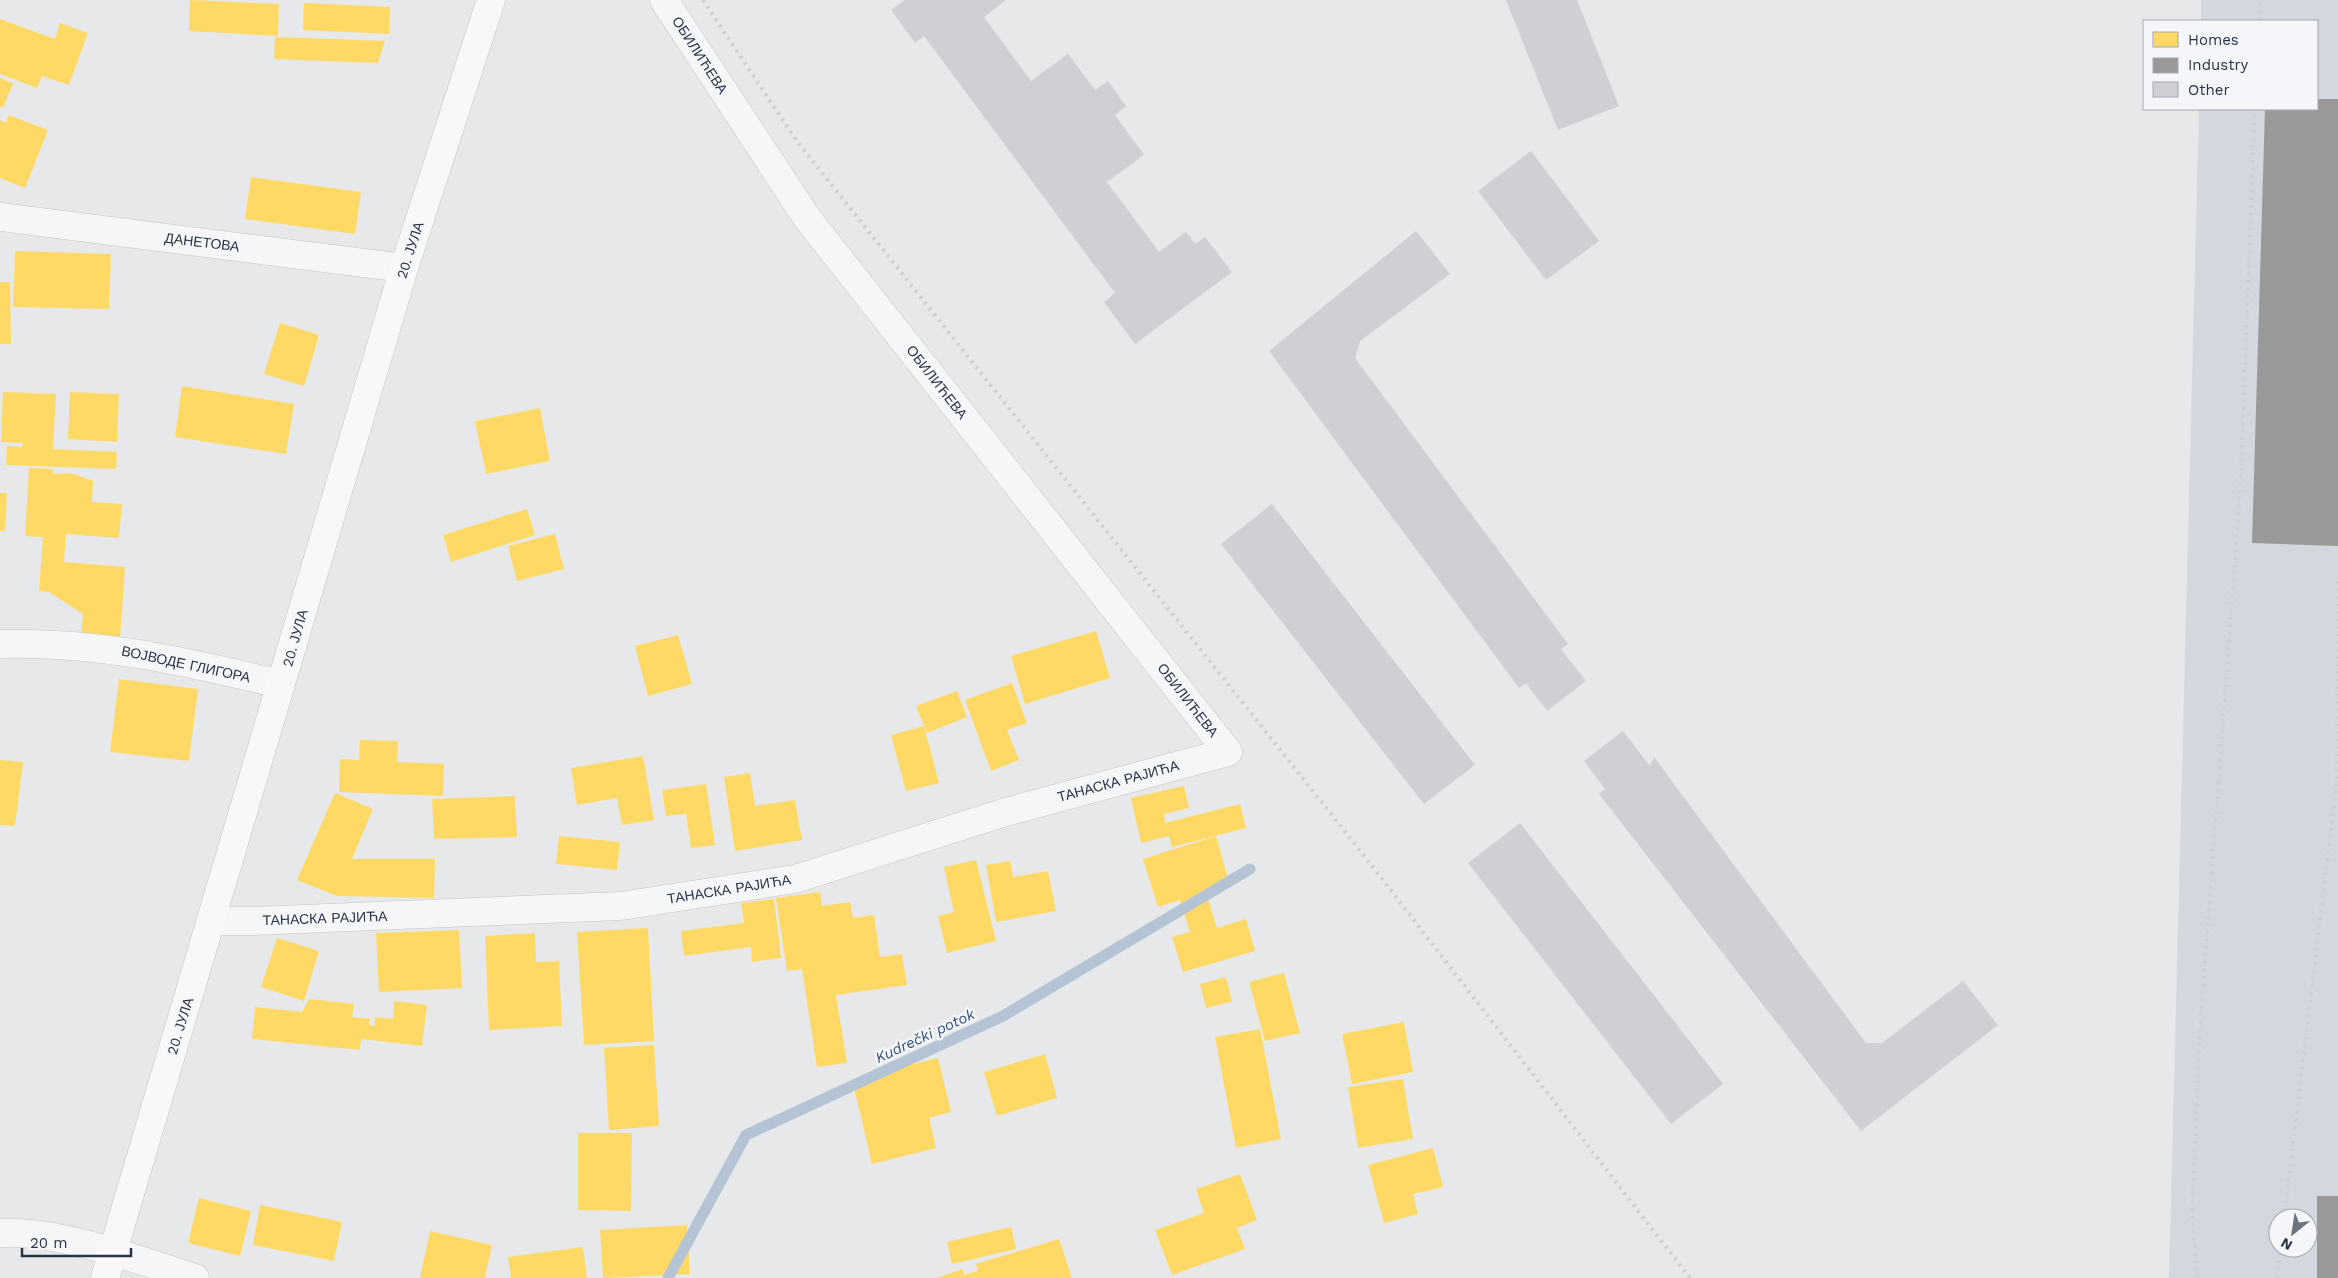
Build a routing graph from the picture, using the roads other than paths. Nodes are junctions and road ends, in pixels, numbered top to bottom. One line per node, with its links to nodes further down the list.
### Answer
1 (491, 0): 4 (main road, 20. ЈУЛА)
2 (664, 0): 7 (street, ОБИЛИЋЕВА)
3 (0, 217): 4 (street, ДАНЕТОВА)
4 (404, 268): 6 (main road, 20. ЈУЛА)
5 (0, 644): 6 (street, ВОЈВОДЕ ГЛИГОРА)
6 (281, 684): 8 (main road, 20. ЈУЛА)
7 (1228, 752): 8 (street, ТАНАСКА РАЈИЋА)
8 (211, 921): 10 (main road, 20. ЈУЛА)
9 (0, 1233): 10 (street)
10 (108, 1265): 11 (street)
11 (195, 1278)

